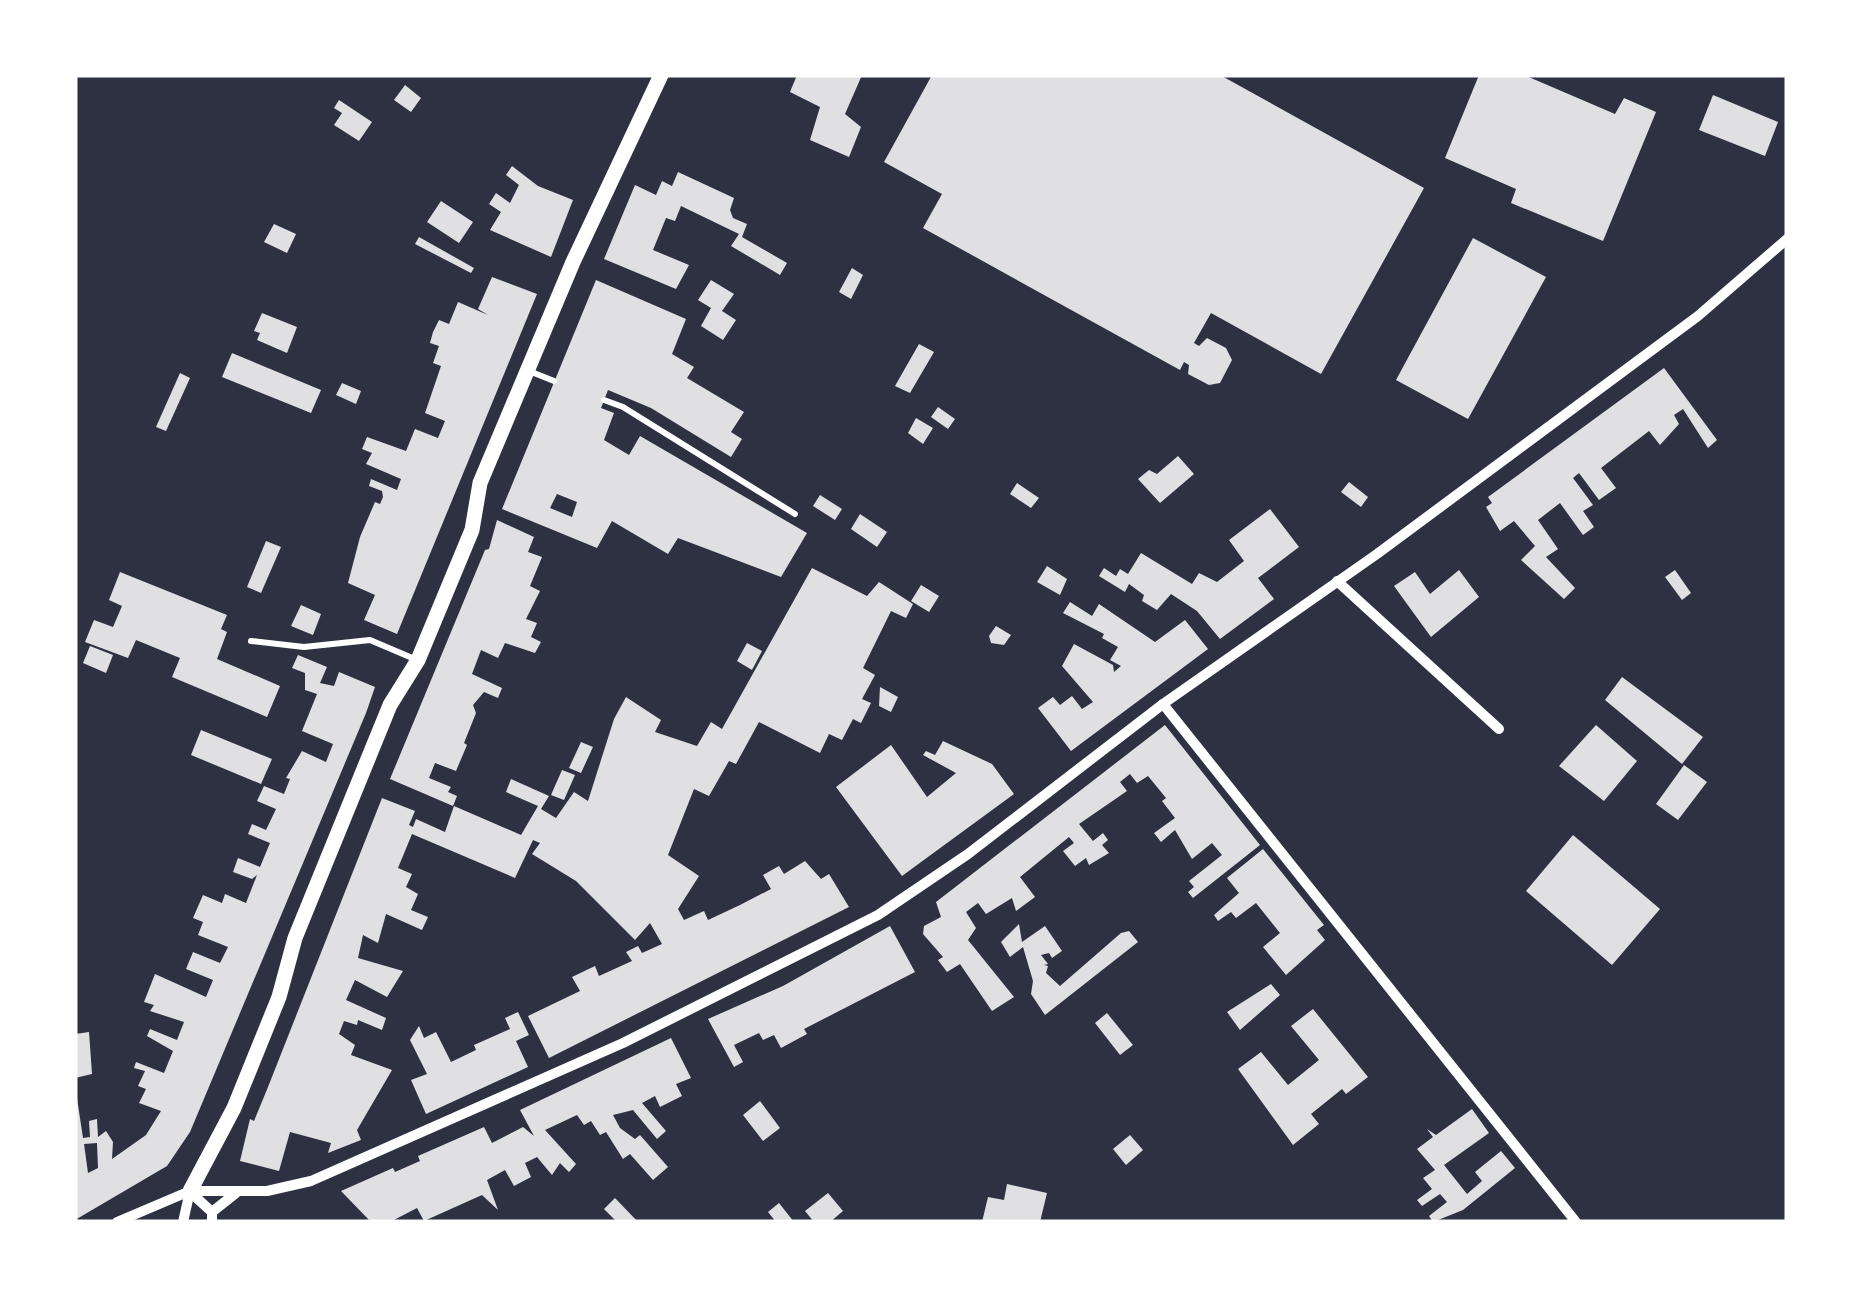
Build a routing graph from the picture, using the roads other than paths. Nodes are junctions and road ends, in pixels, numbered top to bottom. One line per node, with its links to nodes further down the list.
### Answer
1 (661, 75): 3 (street)
2 (1787, 239): 7 (street)
3 (528, 370): 4 (lane); 9 (street)
4 (554, 381)
5 (604, 400): 6 (lane)
6 (794, 514)
7 (1337, 582): 10 (street); 11 (street)
8 (250, 640): 9 (lane)
9 (418, 660): 12 (street)
10 (1163, 704): 13 (street); 17 (street)
11 (1499, 729)
12 (190, 1191): 13 (street); 14 (street); 15 (street); 16 (street)
13 (236, 1193): 14 (street)
14 (212, 1217)
15 (117, 1222)
16 (183, 1222)
17 (1576, 1222)

